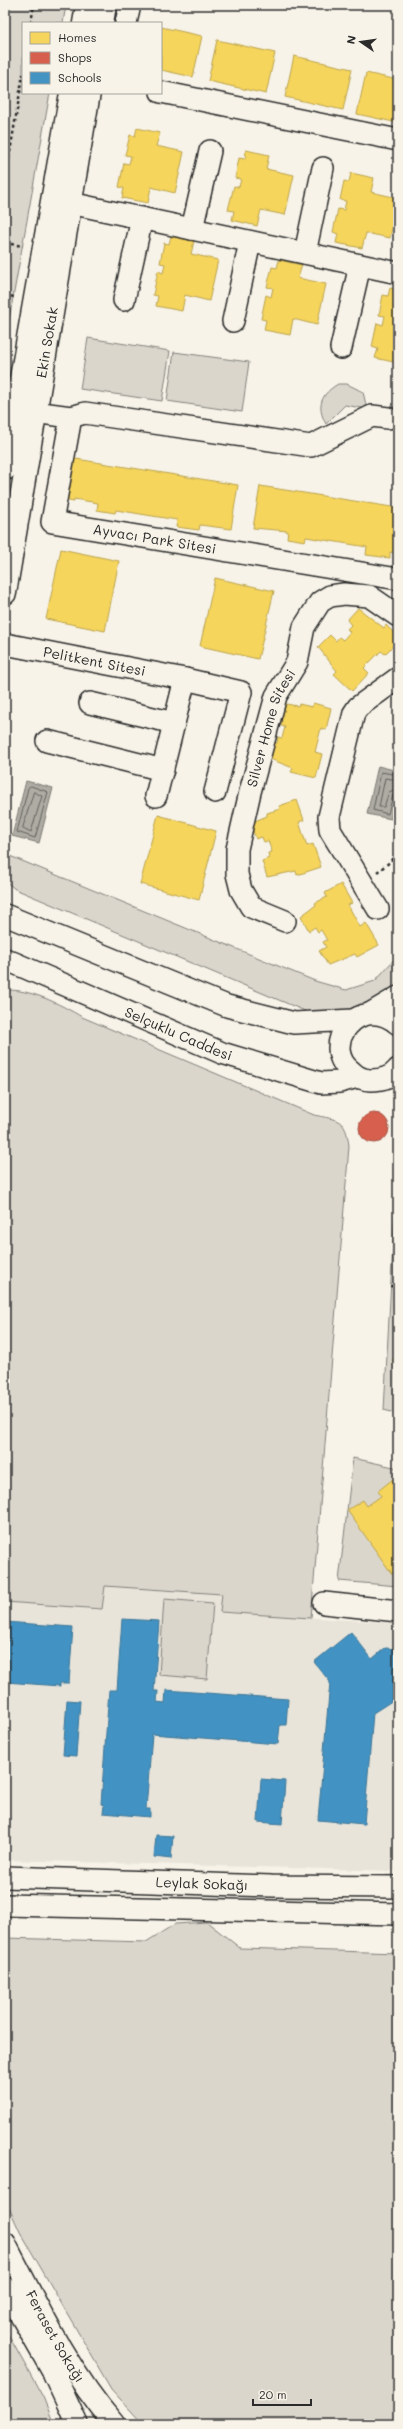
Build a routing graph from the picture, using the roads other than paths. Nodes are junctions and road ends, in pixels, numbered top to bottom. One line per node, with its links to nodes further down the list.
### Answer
1 (87, 5): 4 (main road)
2 (105, 5): 5 (main road)
3 (130, 5): 6 (street)
4 (84, 22)
5 (102, 22)
6 (126, 22)
7 (162, 92): 10 (street)
8 (71, 94): 26 (main road, Ekin Sokak)
9 (89, 94): 13 (main road, Ekin Sokak)
10 (398, 140)
11 (210, 151): 15 (street)
12 (323, 168): 17 (street)
13 (70, 203): 14 (street); 23 (main road, Ekin Sokak)
14 (142, 218): 15 (street); 20 (street)
15 (192, 229): 16 (street)
16 (250, 242): 17 (street); 21 (street)
17 (304, 253): 18 (street)
18 (360, 265): 19 (street); 22 (street)
19 (398, 273)
20 (124, 300)
21 (233, 321)
22 (341, 348)
23 (34, 412): 24 (street); 27 (main road, Ekin Sokak)
24 (71, 417): 25 (street); 28 (street, Ayvacı Park Sitesi)
25 (388, 418)
26 (5, 469)
27 (9, 521): 29 (main road, Ekin Sokak)
28 (398, 579)
29 (5, 593)
30 (398, 616): 42 (street, Silver Home Sitesi)
31 (5, 644): 33 (street, Pelitkent Sitesi)
32 (398, 678): 40 (street)
33 (184, 679): 35 (street); 38 (street, Pelitkent Sitesi)
34 (90, 703): 35 (street)
35 (174, 724): 37 (street)
36 (47, 741): 37 (street)
37 (163, 770): 39 (street)
38 (215, 792)
39 (156, 796)
40 (378, 909)
41 (5, 915): 45 (street)
42 (285, 920)
43 (5, 958): 48 (street, Selçuklu Caddesi)
44 (398, 997): 45 (street)
45 (362, 1016): 46 (street); 48 (street)
46 (398, 1024)
47 (395, 1074): 48 (street)
48 (358, 1077)
49 (324, 1603): 50 (street)
50 (398, 1611)
51 (5, 1877): 52 (street, Leylak Sokağı)
52 (398, 1887)
53 (5, 1905): 54 (street, Leylak Sokağı)
54 (398, 1914)
55 (5, 2243): 58 (street, Feraset Sokağı)
56 (5, 2288): 57 (street)
57 (77, 2424)
58 (114, 2424)

